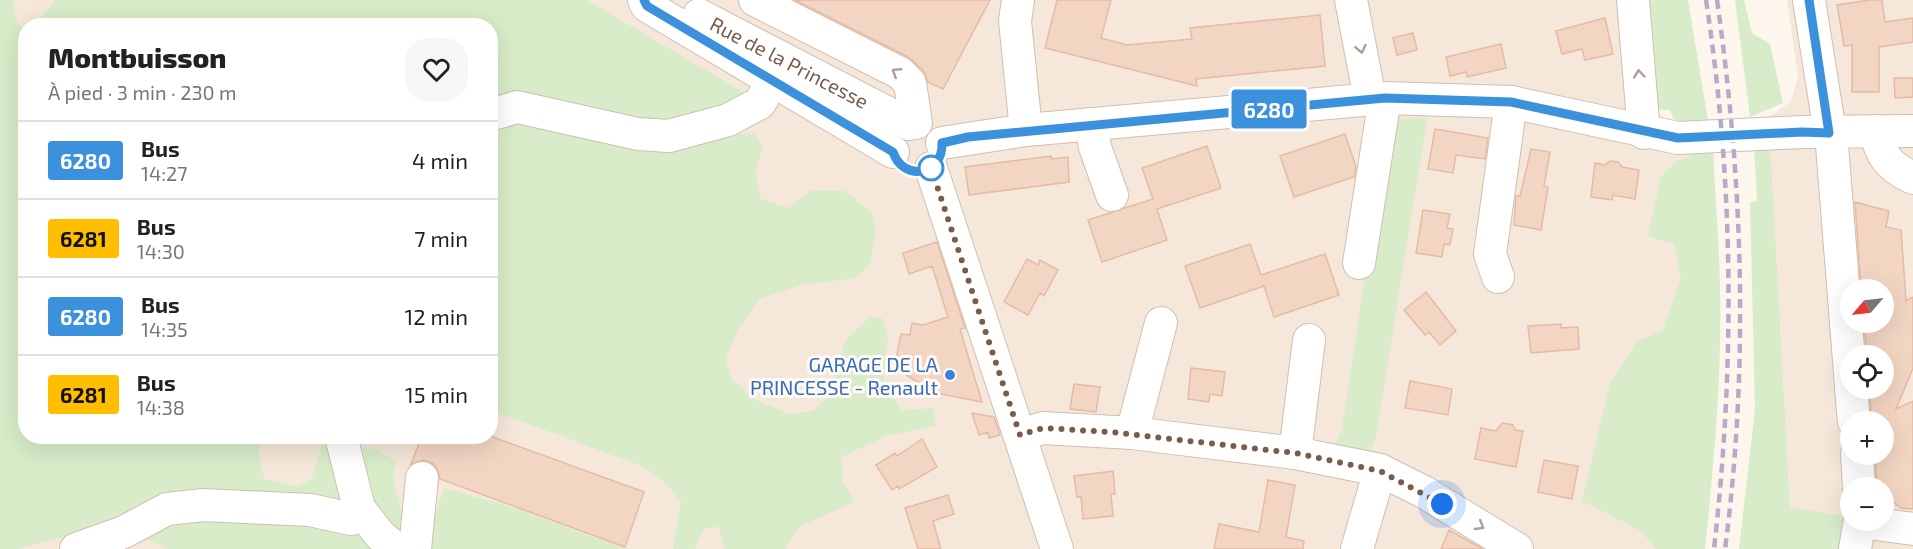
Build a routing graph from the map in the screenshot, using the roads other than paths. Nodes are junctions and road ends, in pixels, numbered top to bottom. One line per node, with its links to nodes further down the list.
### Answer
1 (644, 0): 8 (street, Rue de la Princesse)
2 (669, 0): 9 (street, Rue de la Princesse)
3 (755, 0): 13 (street, one-way to 3)
4 (1018, 0): 15 (street)
5 (1351, 0): 10 (street, one-way to 10)
6 (1633, 0): 18 (street, one-way to 6)
7 (1809, 0): 19 (street)
8 (772, 81): 9 (street, Rue de la Princesse); 12 (street)
9 (824, 94): 13 (street, Rue de la Princesse); 20 (street, Rue de la Princesse)
10 (1378, 98): 11 (street); 14 (street); 24 (street)
11 (1511, 102): 18 (street); 25 (street)
12 (498, 113)
13 (912, 124): 20 (street); 21 (street)
14 (1091, 124): 15 (street); 23 (street)
15 (1026, 130): 21 (street)
16 (1875, 131): 17 (street); 19 (street); 22 (street)
17 (1913, 131)
18 (1644, 133): 19 (street)
19 (1829, 133): 28 (street)
20 (893, 152): 21 (street)
21 (936, 156): 30 (street)
22 (1913, 178)
23 (1112, 195)
24 (1359, 263)
25 (1498, 277)
26 (1161, 323): 29 (street)
27 (1309, 340): 32 (street)
28 (1847, 345)
29 (1132, 434): 30 (street); 32 (street)
30 (1020, 435): 41 (street)
31 (343, 444): 35 (street)
32 (1295, 453): 33 (street)
33 (1380, 471): 42 (street); 43 (street, one-way to 43)
34 (422, 478): 40 (street)
35 (359, 508): 38 (street); 39 (street)
36 (1913, 528): 37 (street)
37 (1894, 529)
38 (76, 549)
39 (396, 549)
40 (415, 549)
41 (1057, 549)
42 (1357, 549)
43 (1517, 549)

